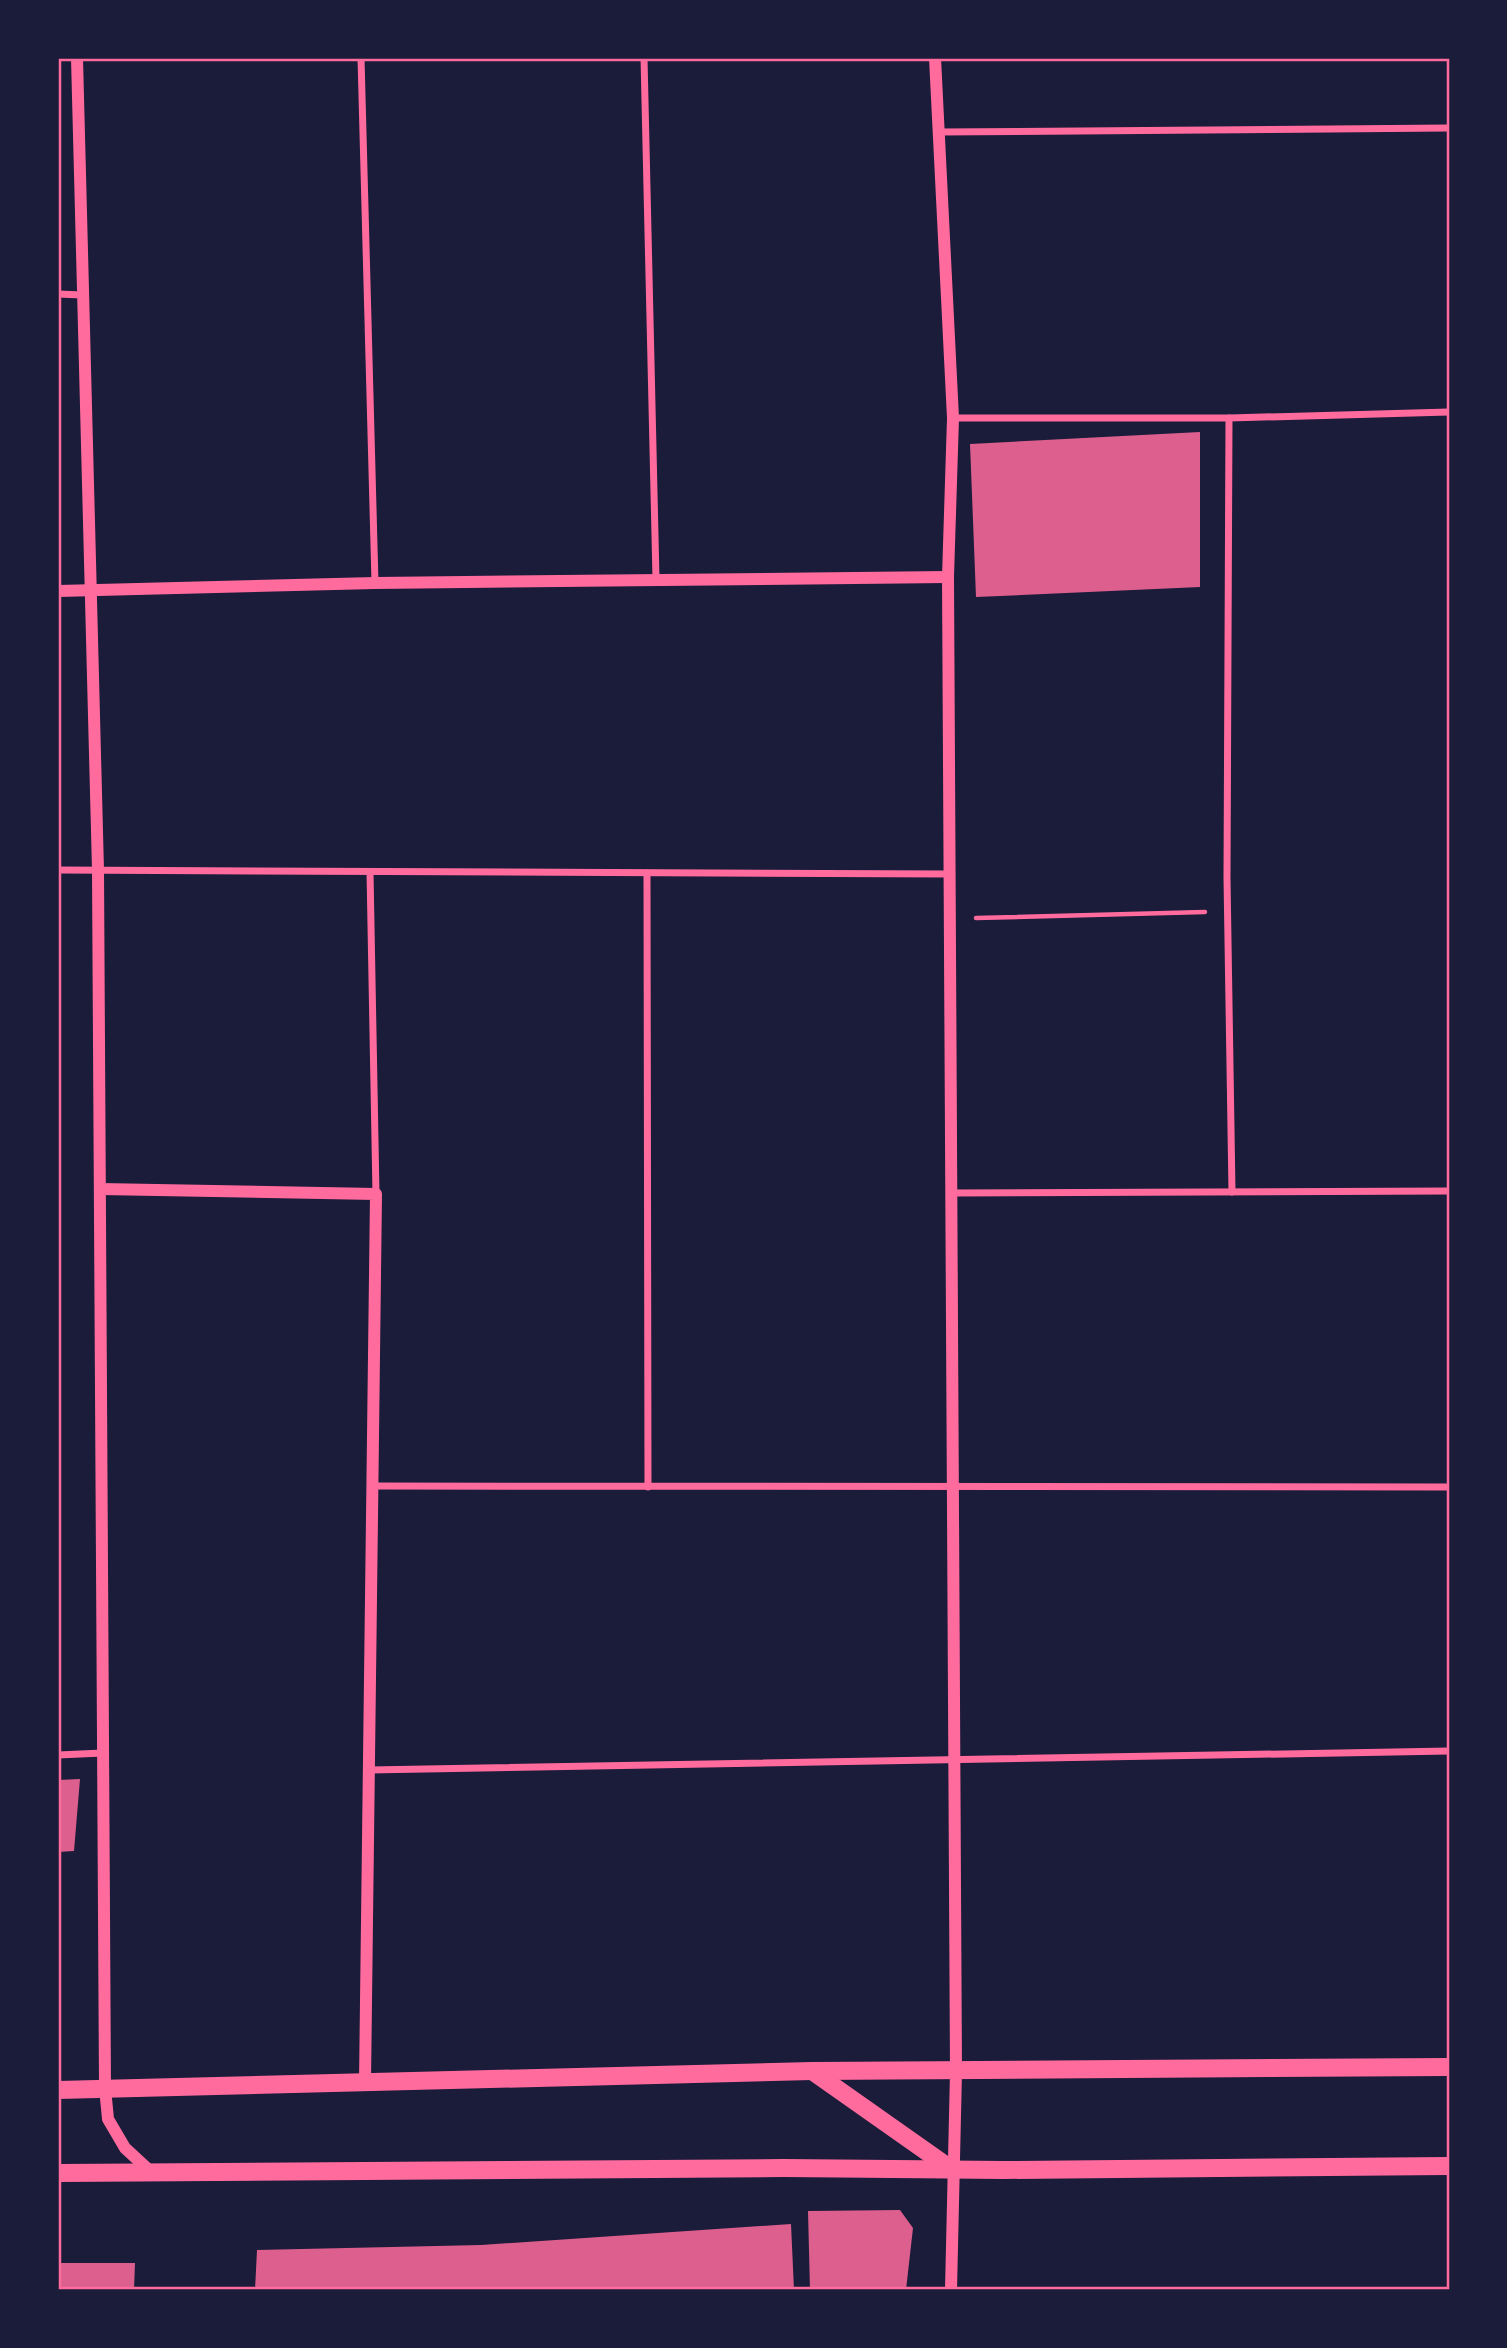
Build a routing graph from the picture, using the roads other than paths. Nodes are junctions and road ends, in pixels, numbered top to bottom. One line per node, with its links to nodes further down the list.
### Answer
1 (77, 58): 8 (street)
2 (361, 58): 14 (street)
3 (644, 58): 13 (street)
4 (935, 58): 6 (street)
5 (1449, 128): 6 (street)
6 (940, 132): 10 (street)
7 (58, 294): 8 (street)
8 (83, 295): 16 (street)
9 (1449, 412): 11 (street)
10 (953, 418): 11 (street); 12 (street)
11 (1229, 418): 24 (street)
12 (948, 577): 13 (street); 21 (street)
13 (656, 579): 14 (street)
14 (375, 583): 16 (street)
15 (58, 591): 16 (street)
16 (92, 591): 18 (street)
17 (58, 870): 18 (street)
18 (99, 870): 19 (street); 22 (street)
19 (370, 872): 20 (street); 26 (street)
20 (647, 873): 21 (street); 28 (street)
21 (950, 874): 25 (street)
22 (100, 1189): 26 (street); 32 (street)
23 (1449, 1191): 24 (street)
24 (1232, 1192): 25 (street)
25 (952, 1193): 29 (street)
26 (376, 1194): 27 (street)
27 (373, 1486): 28 (street); 35 (street)
28 (648, 1486): 29 (street)
29 (954, 1486): 30 (street); 34 (street)
30 (1449, 1487)
31 (1449, 1751): 34 (street)
32 (103, 1753): 33 (street); 40 (street)
33 (58, 1755)
34 (956, 1759): 35 (street); 38 (street)
35 (369, 1770): 39 (street)
36 (1449, 2067): 38 (main road)
37 (812, 2071): 38 (main road); 39 (main road); 43 (main road)
38 (956, 2072): 43 (street)
39 (365, 2082): 40 (main road)
40 (105, 2088): 41 (main road); 44 (street)
41 (58, 2090)
42 (1449, 2166): 43 (main road)
43 (954, 2171): 44 (main road); 46 (street)
44 (151, 2172): 45 (main road)
45 (58, 2174)
46 (951, 2290)

